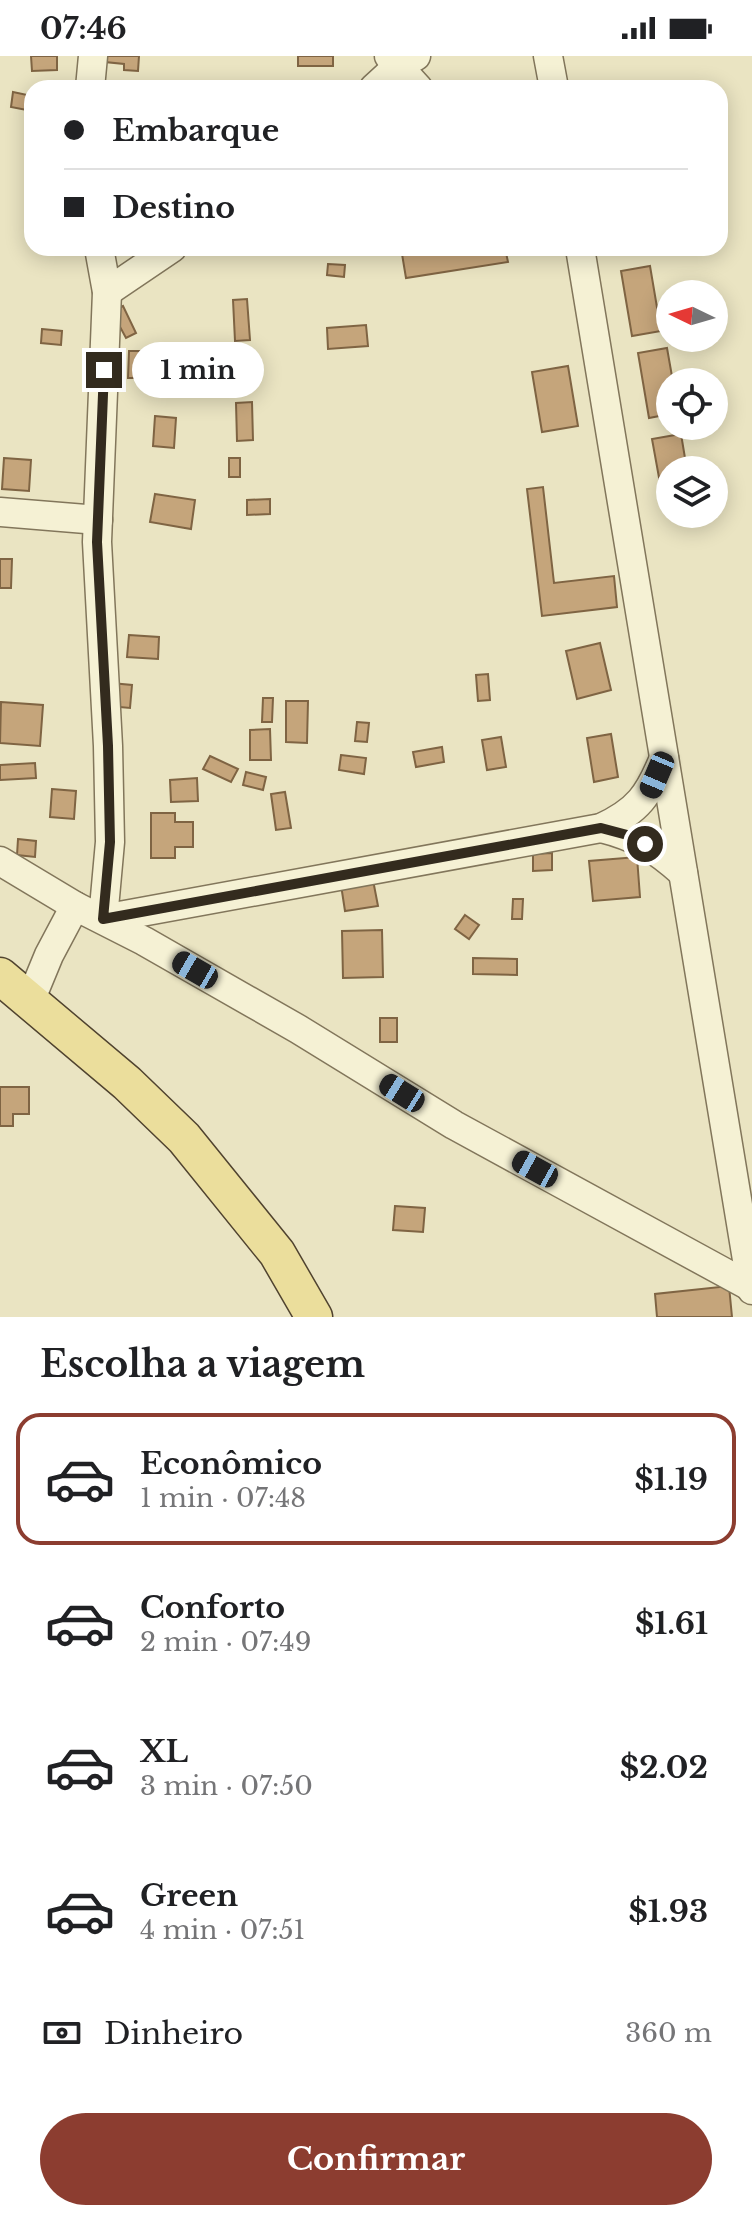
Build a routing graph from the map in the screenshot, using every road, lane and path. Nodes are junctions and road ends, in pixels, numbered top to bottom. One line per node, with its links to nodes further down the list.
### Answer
1 (93, 56): 4 (street)
2 (548, 56): 7 (street)
3 (401, 59): 5 (street); 6 (street)
4 (91, 80)
5 (381, 80)
6 (413, 80)
7 (552, 80)
8 (100, 256): 11 (street)
9 (160, 256): 11 (street)
10 (581, 256): 14 (street)
11 (107, 292): 13 (street)
12 (0, 512): 13 (street)
13 (98, 520): 19 (street)
14 (664, 758): 15 (street); 17 (street)
15 (601, 828): 17 (street); 19 (street)
16 (0, 861): 18 (street)
17 (683, 873): 22 (street)
18 (75, 906): 19 (street); 21 (street)
19 (103, 919): 22 (street)
20 (0, 976): 21 (main road)
21 (30, 1001): 23 (main road)
22 (752, 1289)
23 (314, 1317)

